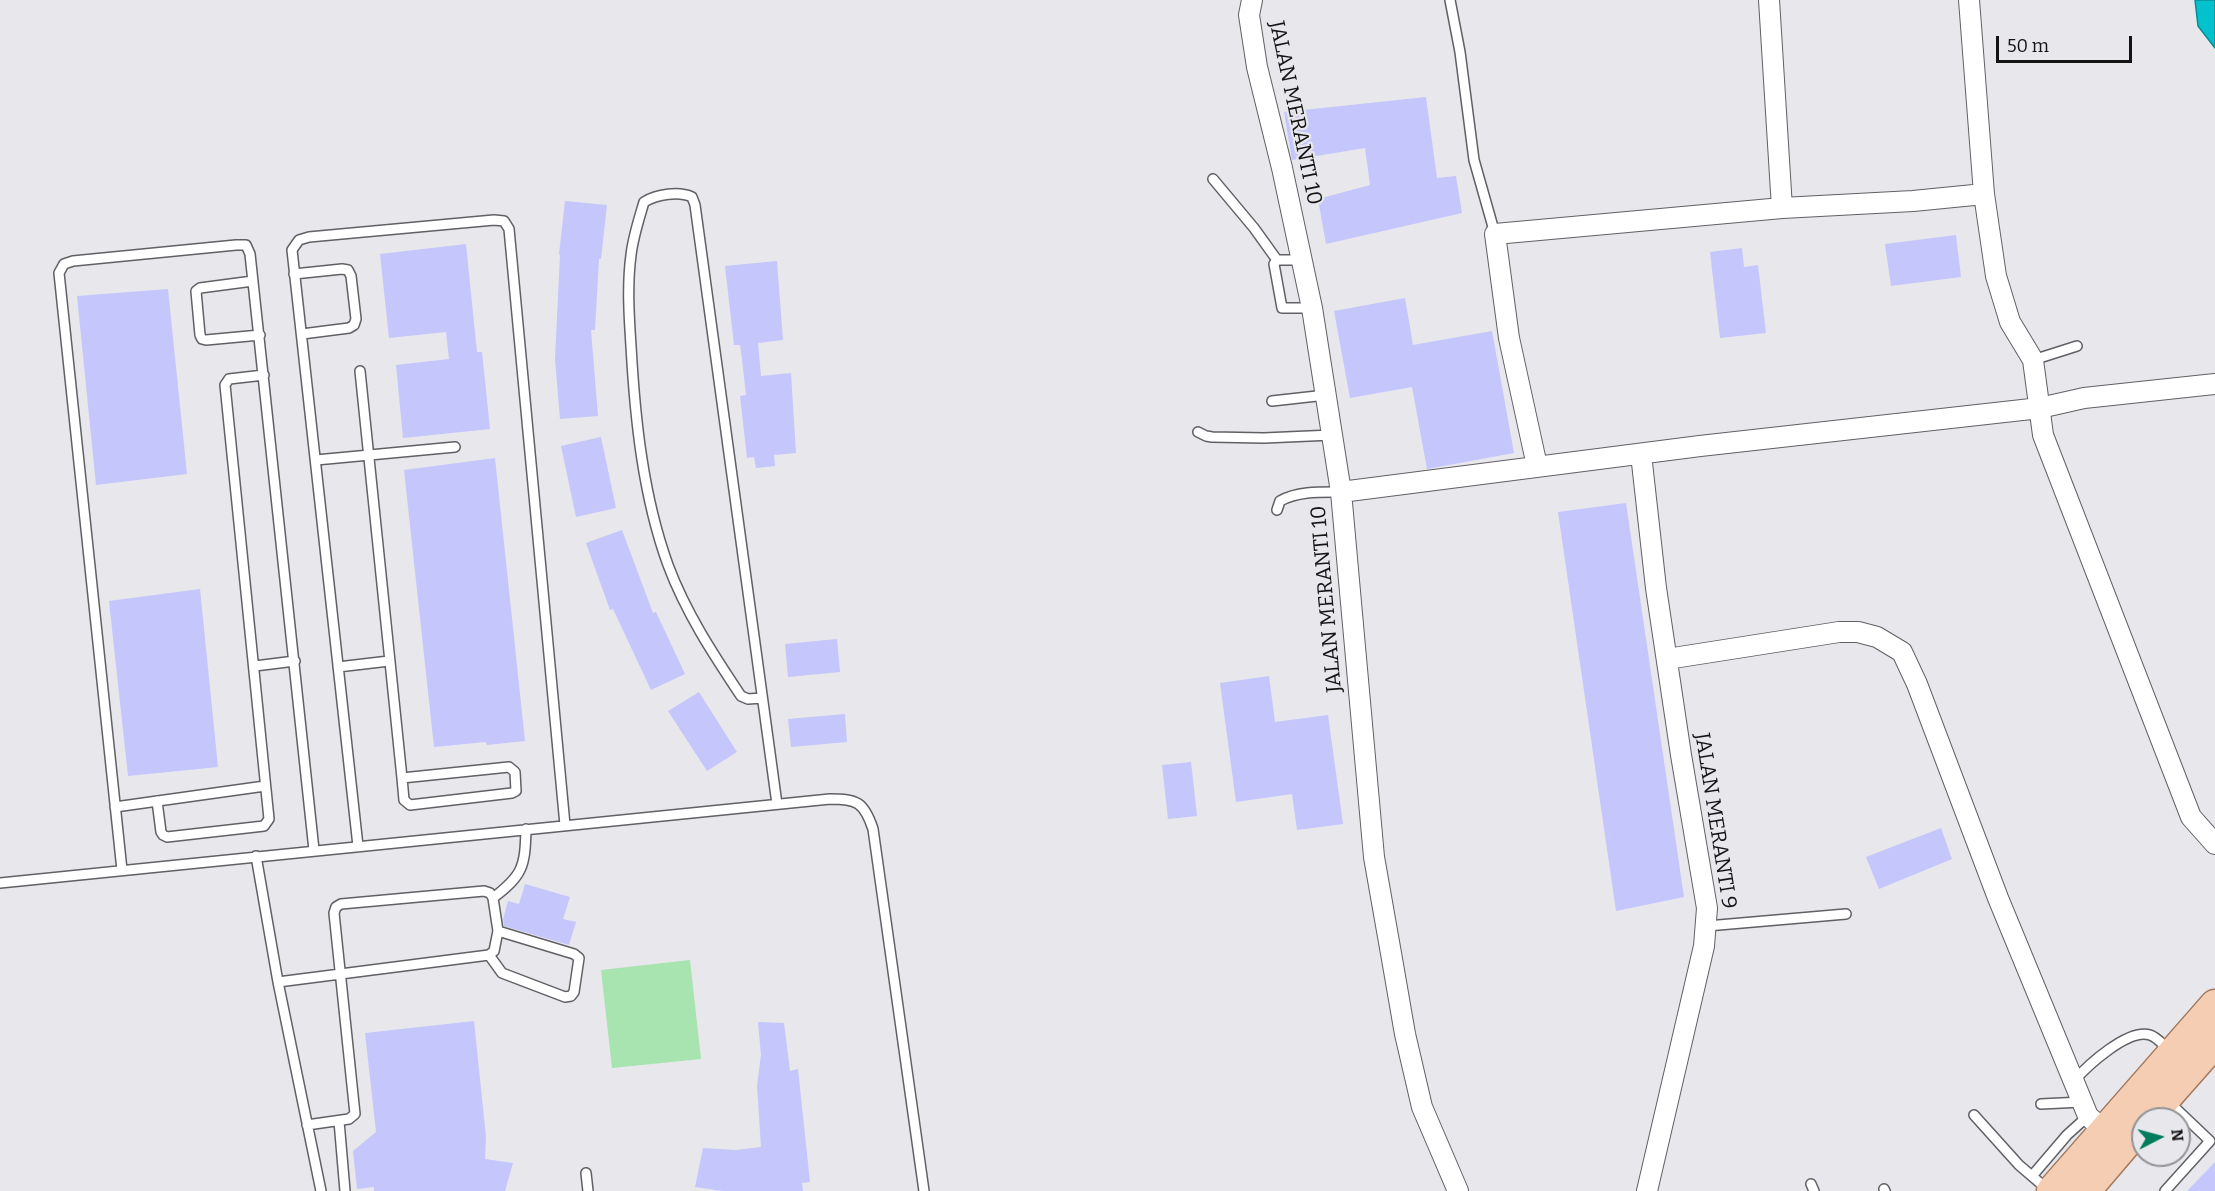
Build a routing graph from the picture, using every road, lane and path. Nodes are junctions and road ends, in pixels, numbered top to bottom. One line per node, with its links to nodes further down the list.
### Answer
1 (1252, 0): 10 (street, JALAN MERANTI 10)
2 (1450, 0): 8 (lane)
3 (1769, 0): 7 (street)
4 (1969, 0): 6 (street)
5 (1213, 179): 9 (lane)
6 (1984, 194): 7 (street); 17 (street)
7 (1782, 208): 8 (street)
8 (1495, 234): 30 (street)
9 (1277, 260): 10 (lane); 13 (lane)
10 (1301, 260): 13 (street, JALAN MERANTI 10)
11 (294, 274): 14 (lane); 14 (lane); 44 (lane)
12 (253, 281): 15 (lane); 15 (lane); 43 (lane)
13 (1312, 308): 21 (street, JALAN MERANTI 10)
14 (302, 334): 29 (lane)
15 (260, 335): 19 (lane)
16 (2077, 346): 17 (lane)
17 (2033, 360): 23 (street)
18 (360, 371): 27 (lane)
19 (264, 375): 34 (lane); 36 (lane)
20 (2215, 384): 23 (street)
21 (1326, 395): 22 (lane); 25 (street, JALAN MERANTI 10)
22 (1272, 401)
23 (2040, 408): 28 (street); 46 (street)
24 (1198, 432): 25 (lane)
25 (1332, 435): 31 (street, JALAN MERANTI 10)
26 (455, 447): 27 (lane)
27 (368, 454): 29 (lane); 35 (lane)
28 (1641, 454): 30 (street); 33 (street, JALAN MERANTI 9)
29 (316, 460): 37 (lane)
30 (1537, 466): 31 (street)
31 (1341, 492): 32 (lane); 78 (street, JALAN MERANTI 10)
32 (1277, 510)
33 (1667, 659): 54 (street, JALAN MERANTI 9); 62 (street)
34 (295, 661): 36 (lane); 48 (lane)
35 (389, 661): 37 (lane); 39 (lane)
36 (255, 666): 40 (lane)
37 (338, 667): 47 (lane)
38 (762, 698): 38 (lane); 42 (lane)
39 (402, 778): 39 (lane)
40 (265, 786): 41 (lane); 41 (lane)
41 (157, 801): 43 (lane)
42 (777, 804): 44 (lane); 77 (lane)
43 (115, 807): 50 (lane)
44 (565, 825): 45 (lane)
45 (526, 829): 47 (lane); 52 (lane)
46 (2215, 844)
47 (358, 846): 48 (lane)
48 (314, 850): 49 (lane)
49 (256, 856): 50 (lane); 58 (lane)
50 (122, 870): 51 (lane)
51 (0, 883)
52 (492, 898): 55 (lane); 57 (lane)
53 (1846, 914): 54 (lane)
54 (1707, 926): 79 (street, JALAN MERANTI 9)
55 (498, 931): 56 (lane); 56 (lane)
56 (489, 955): 57 (lane)
57 (339, 973): 58 (lane); 67 (lane)
58 (278, 982): 68 (lane)
59 (2215, 1005): 61 (main road)
60 (2215, 1042): 64 (main road)
61 (2172, 1054): 62 (lane); 66 (main road)
62 (2074, 1081): 66 (street)
63 (2041, 1104): 66 (lane)
64 (2158, 1107)
65 (1974, 1115): 73 (lane)
66 (2092, 1117): 73 (main road)
67 (339, 1121): 68 (lane); 75 (lane)
68 (307, 1125): 74 (lane)
69 (2191, 1131): 71 (lane)
70 (2131, 1137): 80 (main road)
71 (2212, 1144): 81 (lane)
72 (586, 1173): 76 (lane)
73 (2045, 1186)
74 (321, 1191)
75 (345, 1191)
76 (588, 1191)
77 (924, 1191)
78 (1458, 1191)
79 (1647, 1191)
80 (2085, 1191)
81 (2165, 1191)

